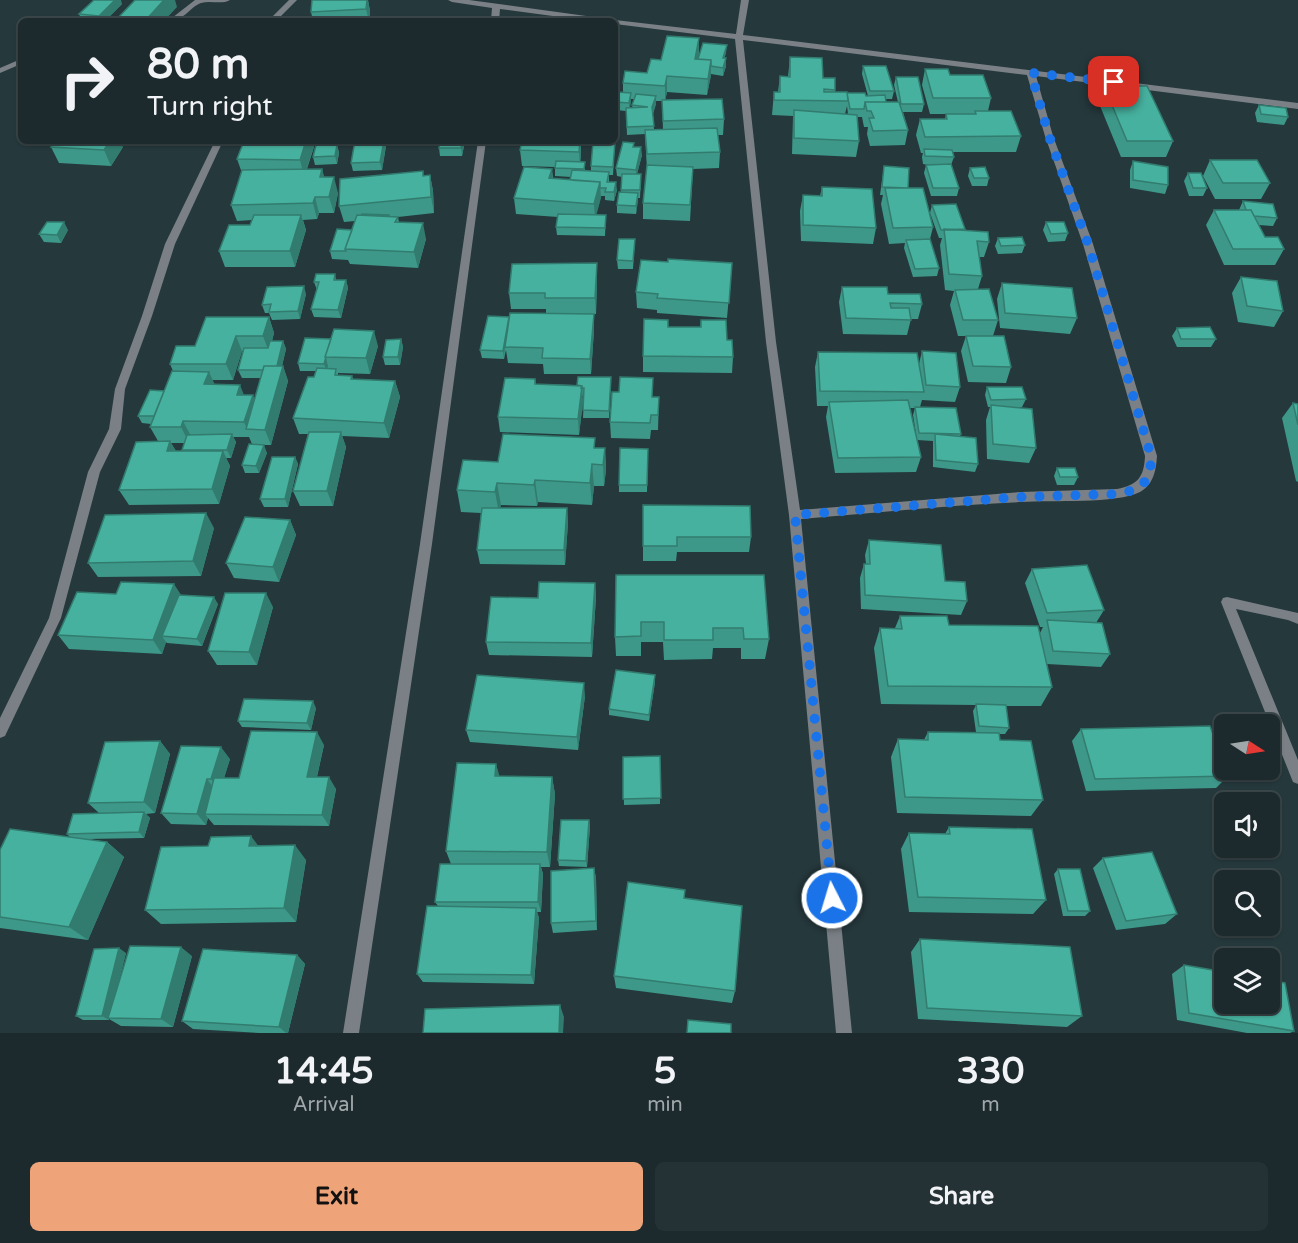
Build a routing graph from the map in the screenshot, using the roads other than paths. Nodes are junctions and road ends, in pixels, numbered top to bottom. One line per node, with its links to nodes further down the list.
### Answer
1 (226, 0): 6 (street)
2 (293, 0): 7 (street)
3 (452, 0): 5 (street)
4 (745, 0): 11 (street)
5 (496, 7): 8 (street); 9 (street)
6 (176, 18)
7 (275, 18)
8 (495, 18)
9 (584, 18)
10 (618, 22): 11 (street)
11 (739, 38): 14 (street); 18 (street)
12 (18, 62): 13 (street)
13 (0, 71)
14 (1031, 73): 15 (street); 18 (street)
15 (1298, 106)
16 (218, 144): 20 (street)
17 (482, 144): 22 (street)
18 (795, 515): 23 (street)
19 (1298, 619): 21 (street)
20 (0, 732)
21 (1298, 777)
22 (351, 1033)
23 (844, 1033)

